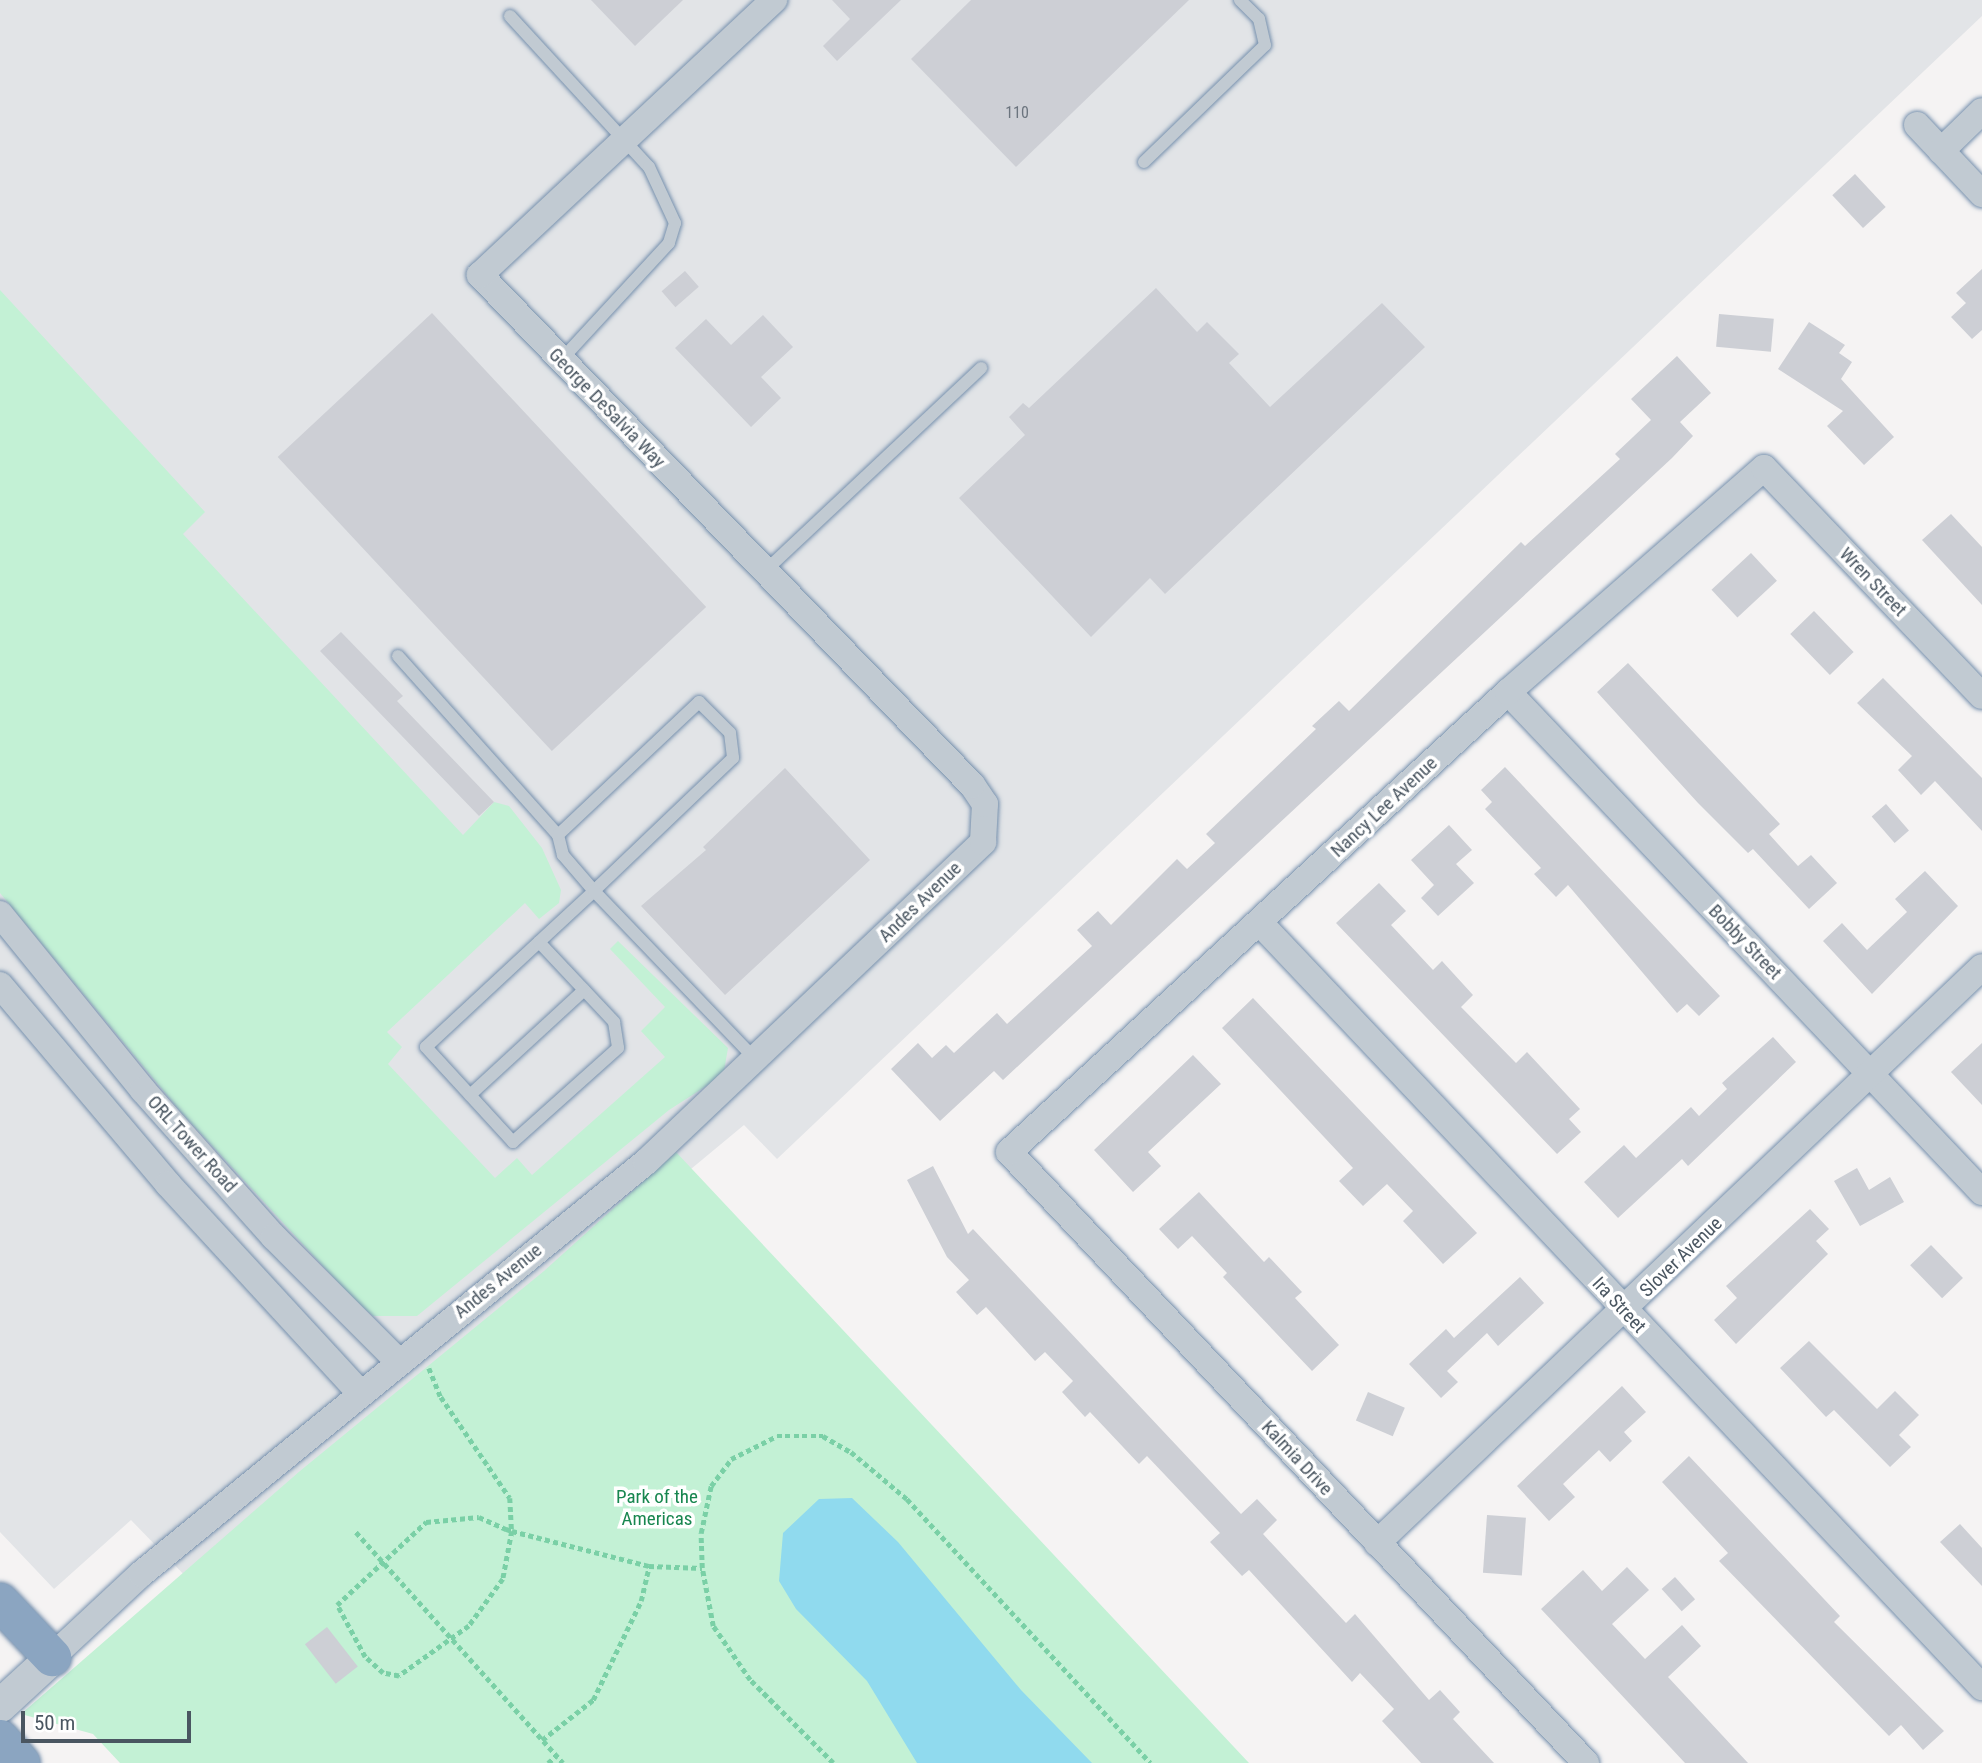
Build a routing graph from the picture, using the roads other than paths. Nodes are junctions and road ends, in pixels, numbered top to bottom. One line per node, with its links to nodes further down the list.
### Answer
1 (774, 0): 6 (street, George DeSalvia Way)
2 (1241, 0): 8 (lane)
3 (510, 16): 6 (lane)
4 (1982, 111): 7 (street)
5 (1917, 125): 7 (street)
6 (624, 141): 10 (lane); 10 (street, George DeSalvia Way)
7 (1941, 151): 9 (street)
8 (1144, 162)
9 (1982, 194)
10 (561, 360): 13 (street, George DeSalvia Way)
11 (981, 369): 13 (lane)
12 (1765, 468): 15 (street, Nancy Lee Avenue); 16 (street, Wren Street)
13 (764, 572): 18 (street, George DeSalvia Way)
14 (398, 656): 17 (lane)
15 (1508, 692): 21 (street, Nancy Lee Avenue); 27 (street, Bobby Street)
16 (1982, 696)
17 (558, 835): 19 (lane); 19 (lane)
18 (984, 842): 26 (street, Andes Avenue)
19 (594, 891): 22 (lane); 26 (lane)
20 (0, 914): 32 (street, ORL Tower Road)
21 (1259, 922): 29 (street, Nancy Lee Avenue); 31 (street, Ira Street)
22 (538, 942): 25 (lane); 28 (lane)
23 (1982, 967): 27 (street, Slover Avenue)
24 (0, 985): 33 (street)
25 (584, 990): 28 (lane); 28 (lane)
26 (755, 1059): 32 (street, Andes Avenue)
27 (1870, 1074): 30 (street, Bobby Street); 31 (street, Slover Avenue)
28 (470, 1095)
29 (1009, 1152): 34 (street, Kalmia Drive)
30 (1982, 1192)
31 (1625, 1311): 34 (street, Slover Avenue); 37 (street, Ira Street)
32 (406, 1355): 33 (street, Andes Avenue)
33 (360, 1392): 36 (street, Andes Avenue)
34 (1377, 1543): 39 (street, Kalmia Drive)
35 (0, 1602): 36 (highway)
36 (52, 1657): 38 (street, Andes Avenue)
37 (1982, 1686)
38 (0, 1705)
39 (1587, 1763)

